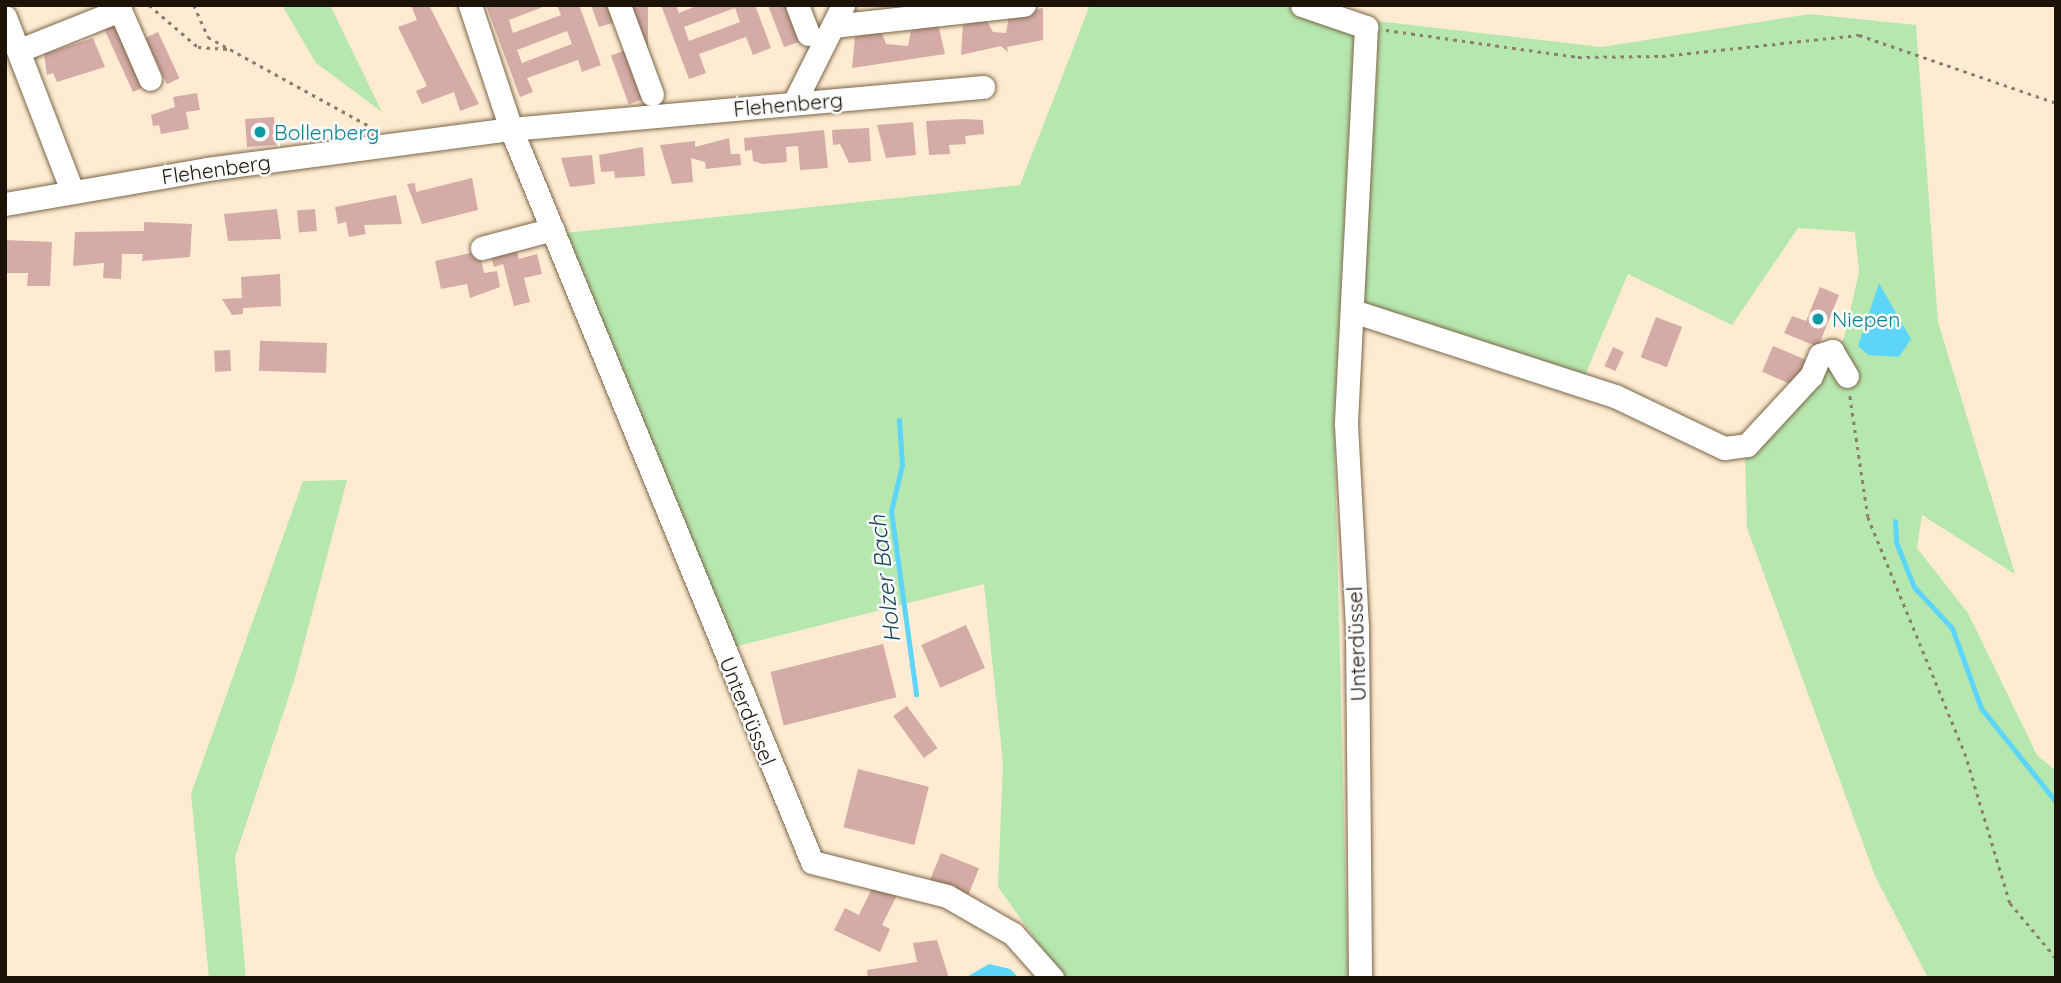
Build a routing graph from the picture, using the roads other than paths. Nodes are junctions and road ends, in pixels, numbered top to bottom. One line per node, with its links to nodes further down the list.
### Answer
1 (470, 5): 14 (street)
2 (619, 5): 12 (street)
3 (797, 5): 8 (street)
4 (1024, 5): 6 (street)
5 (1302, 5): 19 (street, Unterdüssel)
6 (838, 15): 13 (street)
7 (5, 17): 9 (street)
8 (808, 34)
9 (20, 50): 10 (street); 15 (street)
10 (150, 79)
11 (983, 87): 13 (street, Flehenberg)
12 (652, 94)
13 (794, 103): 14 (street, Flehenberg)
14 (510, 129): 15 (street, Flehenberg); 17 (street)
15 (72, 191): 16 (street, Flehenberg)
16 (5, 204)
17 (553, 229): 18 (street); 21 (street, Unterdüssel)
18 (482, 248)
19 (1353, 311): 20 (street); 22 (street, Unterdüssel)
20 (1847, 376)
21 (1052, 978)
22 (1360, 978)

